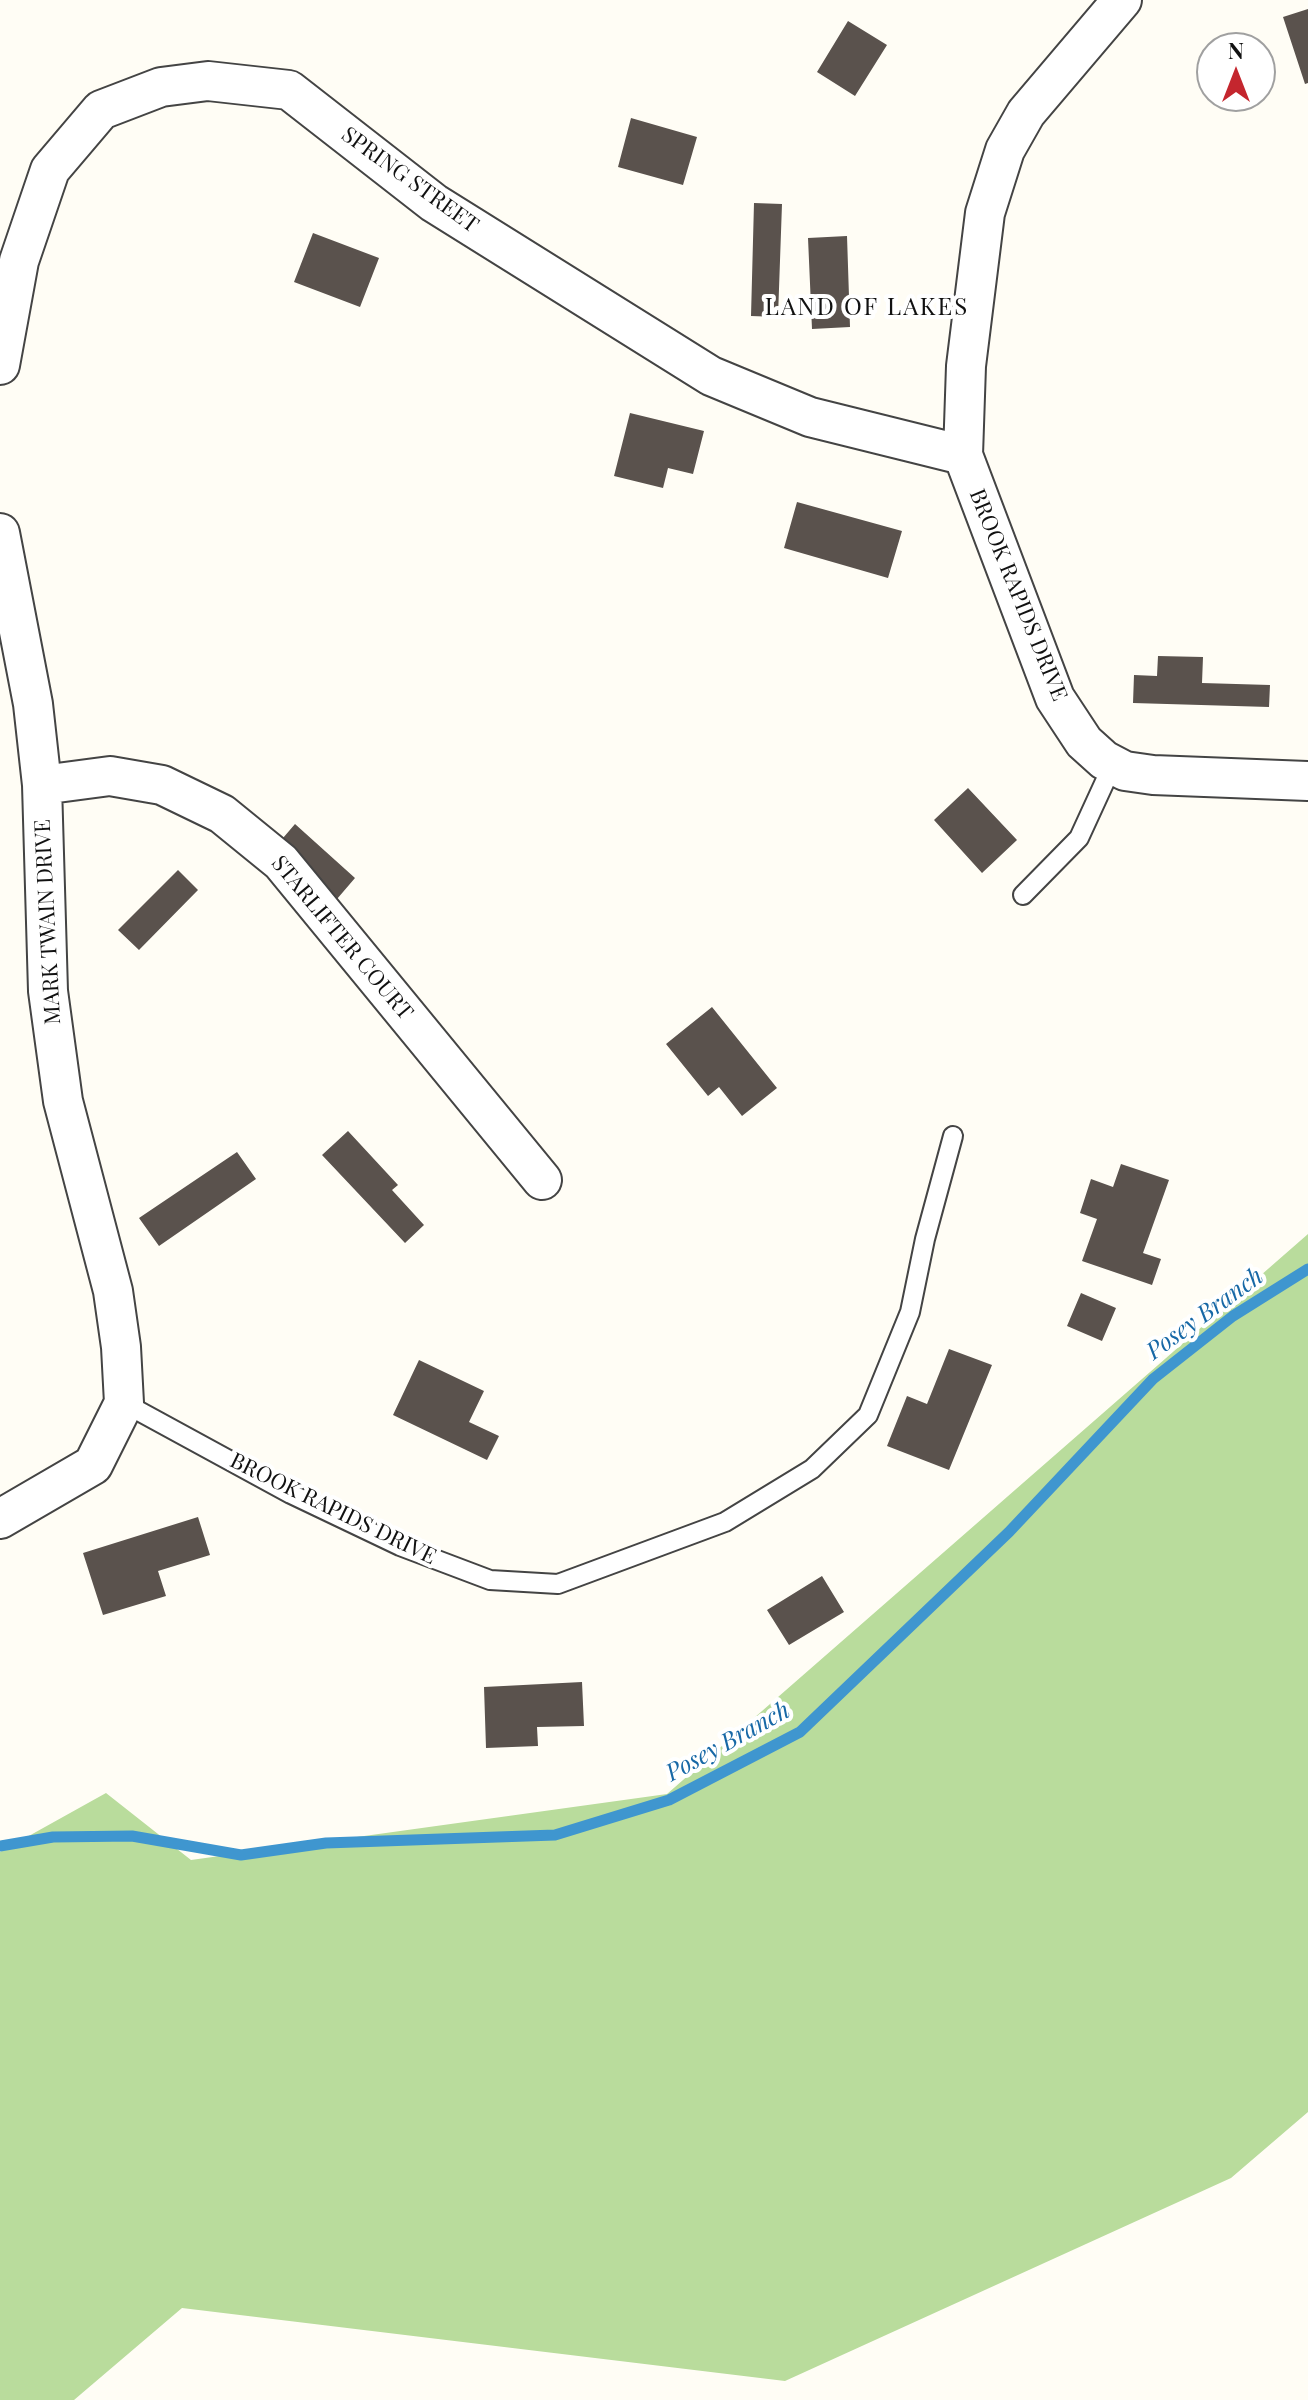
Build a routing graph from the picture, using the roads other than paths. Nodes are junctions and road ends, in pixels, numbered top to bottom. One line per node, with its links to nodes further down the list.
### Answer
1 (1122, 0): 3 (street)
2 (0, 365): 3 (street, SPRING STREET)
3 (963, 455): 5 (street, BROOK RAPIDS DRIVE)
4 (0, 533): 7 (street, MARK TWAIN DRIVE)
5 (1113, 764): 6 (street, BROOK RAPIDS DRIVE); 8 (lane)
6 (1308, 781)
7 (42, 785): 10 (street, STARLIFTER COURT); 11 (street, MARK TWAIN DRIVE)
8 (1023, 895)
9 (953, 1136): 11 (lane, BROOK RAPIDS DRIVE)
10 (542, 1180)
11 (124, 1403): 12 (street)
12 (0, 1519)

